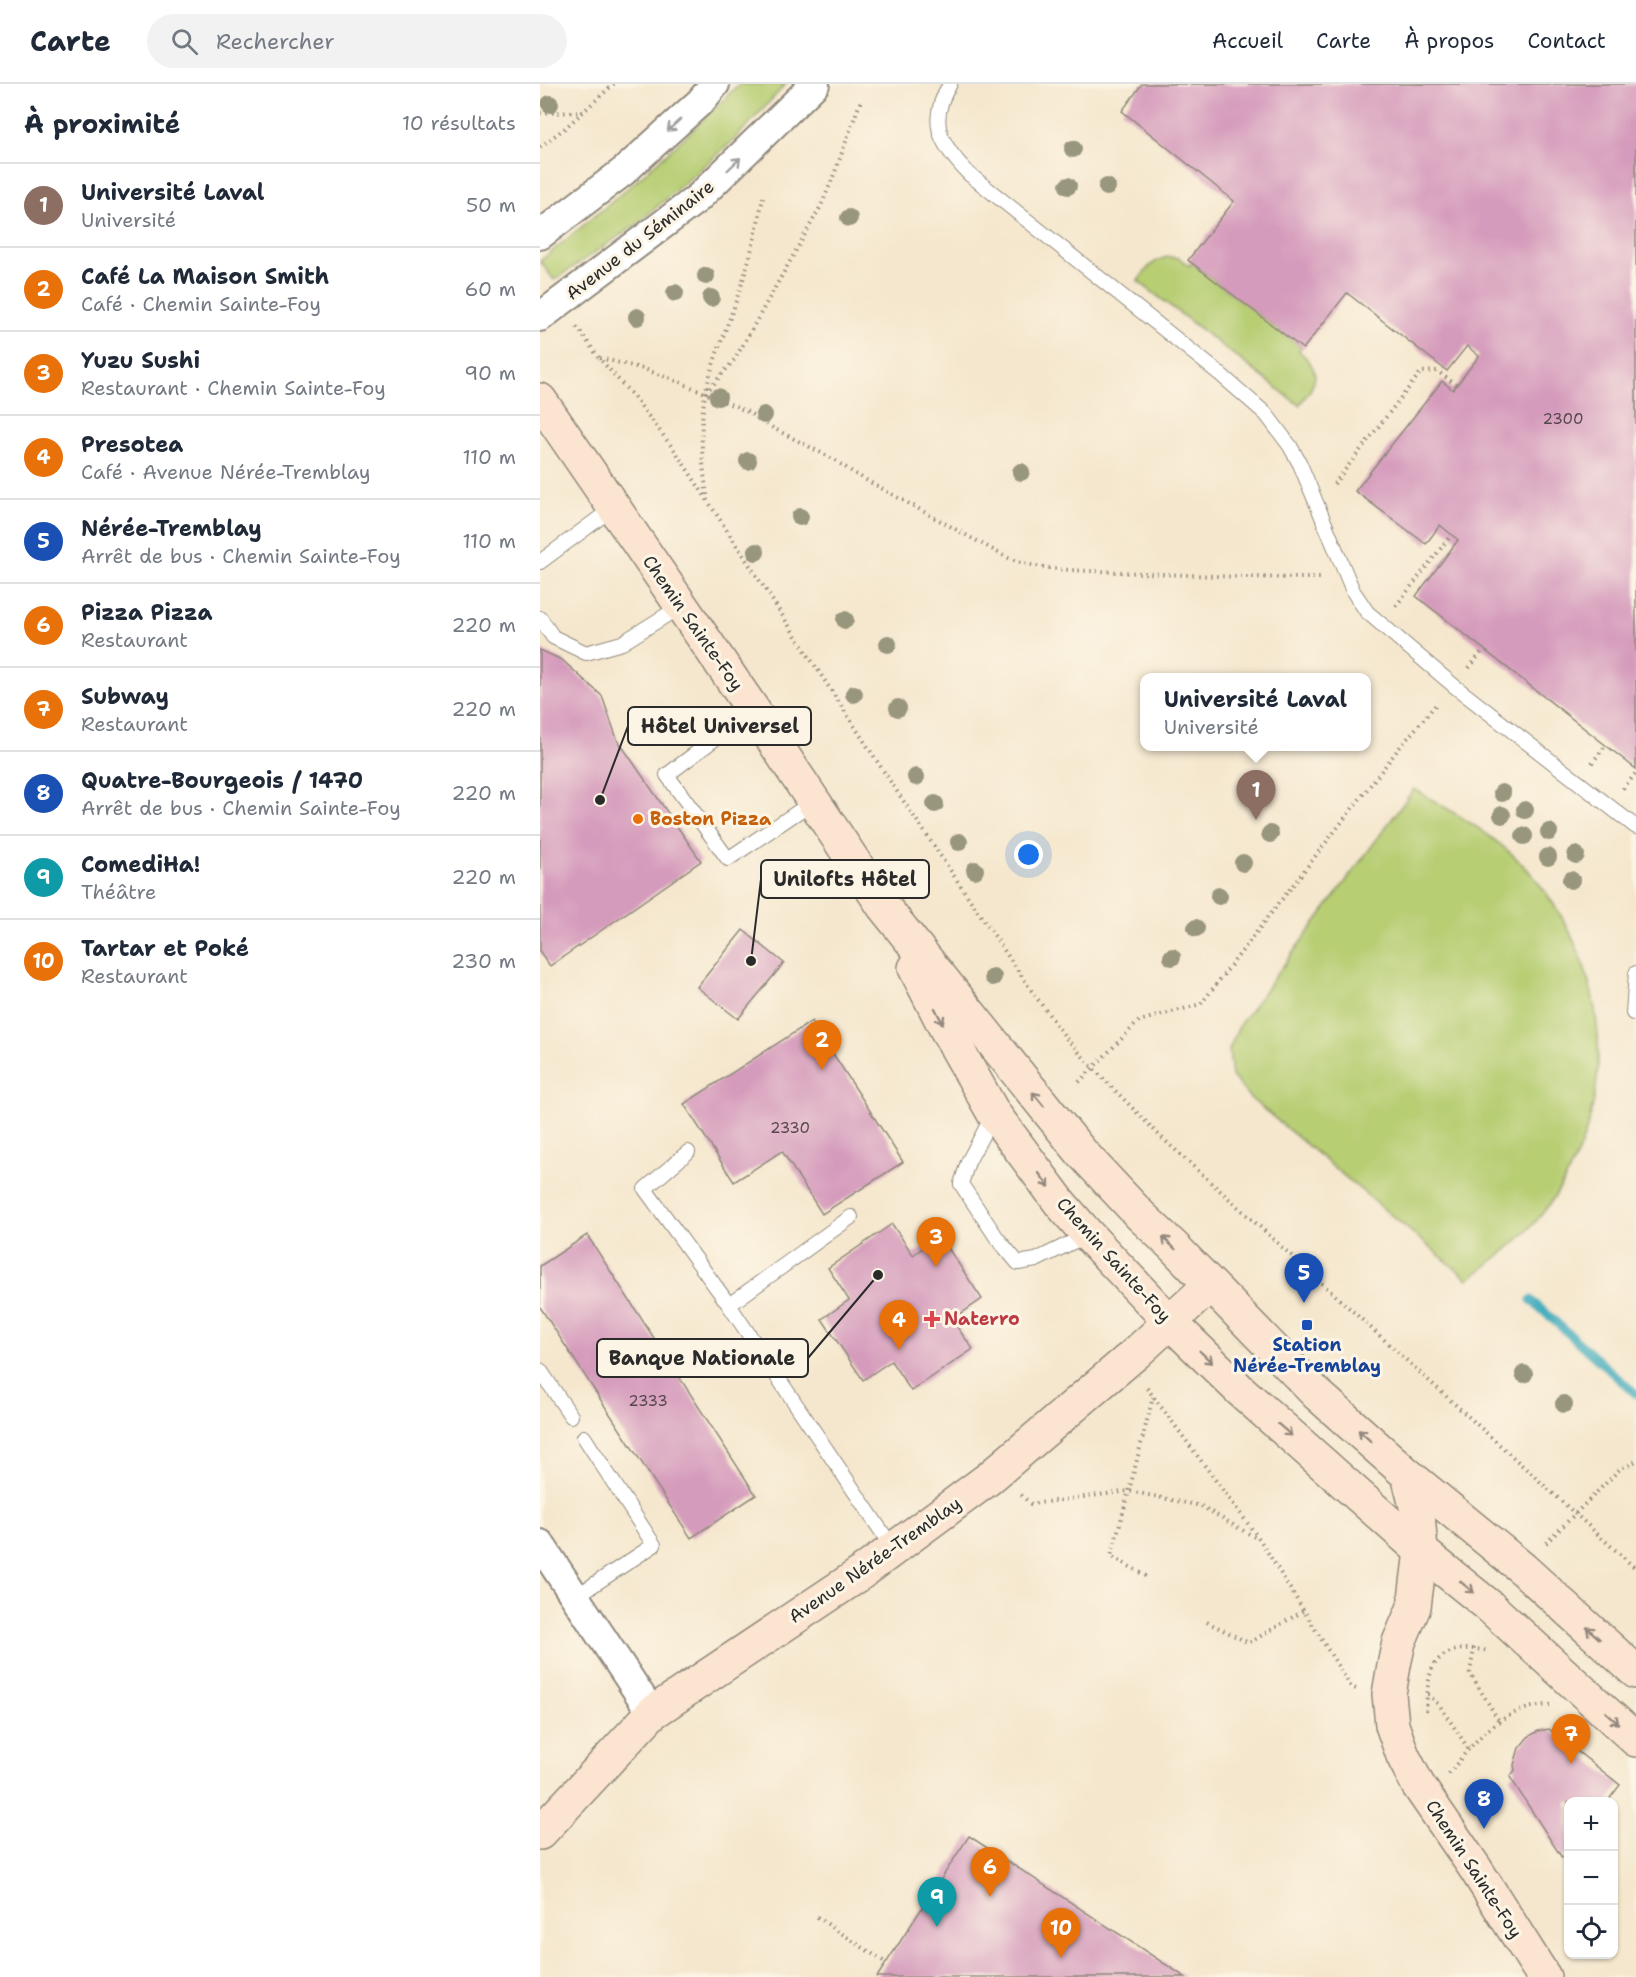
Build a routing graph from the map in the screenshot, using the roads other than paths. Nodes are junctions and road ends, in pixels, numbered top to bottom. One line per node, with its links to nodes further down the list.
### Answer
1 (716, 84): 4 (street, one-way to 4)
2 (815, 84): 5 (street, Avenue du Séminaire, one-way to 2)
3 (950, 84): 13 (lane)
4 (540, 235)
5 (540, 317)
6 (540, 400): 7 (main road, Chemin Sainte-Foy)
7 (614, 508): 8 (lane); 9 (main road, Chemin Sainte-Foy)
8 (540, 562)
9 (681, 606): 10 (lane); 11 (main road, Chemin Sainte-Foy)
10 (540, 618)
11 (753, 710): 12 (main road, Chemin Sainte-Foy); 12 (lane)
12 (814, 801): 14 (main road, Chemin Sainte-Foy)
13 (1636, 827)
14 (884, 907): 17 (main road, Chemin Sainte-Foy, one-way to 17); 21 (main road, Chemin Sainte-Foy, one-way to 14)
15 (1636, 973): 16 (lane)
16 (1633, 1013)
17 (994, 1114): 20 (main road, Chemin Sainte-Foy, one-way to 20); 20 (lane)
18 (688, 1152): 22 (lane)
19 (850, 1217): 22 (lane)
20 (1088, 1235): 23 (main road, Chemin Sainte-Foy)
21 (1210, 1285): 23 (main road, Avenue Nérée-Tremblay); 27 (main road, Chemin Sainte-Foy, one-way to 21)
22 (729, 1305): 29 (lane)
23 (1170, 1322): 29 (main road, Avenue Nérée-Tremblay); 30 (main road, Chemin Sainte-Foy, one-way to 30)
24 (540, 1370): 25 (lane)
25 (571, 1416)
26 (584, 1437): 31 (lane)
27 (1417, 1483): 30 (main road, Chemin Sainte-Foy); 32 (main road, one-way to 27)
28 (540, 1544): 31 (street)
29 (894, 1550): 33 (main road, Avenue Nérée-Tremblay)
30 (1421, 1551): 34 (main road, one-way to 34); 36 (main road, Chemin Sainte-Foy)
31 (575, 1597): 33 (street)
32 (1636, 1672)
33 (652, 1713): 35 (main road, Avenue Nérée-Tremblay)
34 (1636, 1740)
35 (540, 1833)
36 (1544, 1977)

